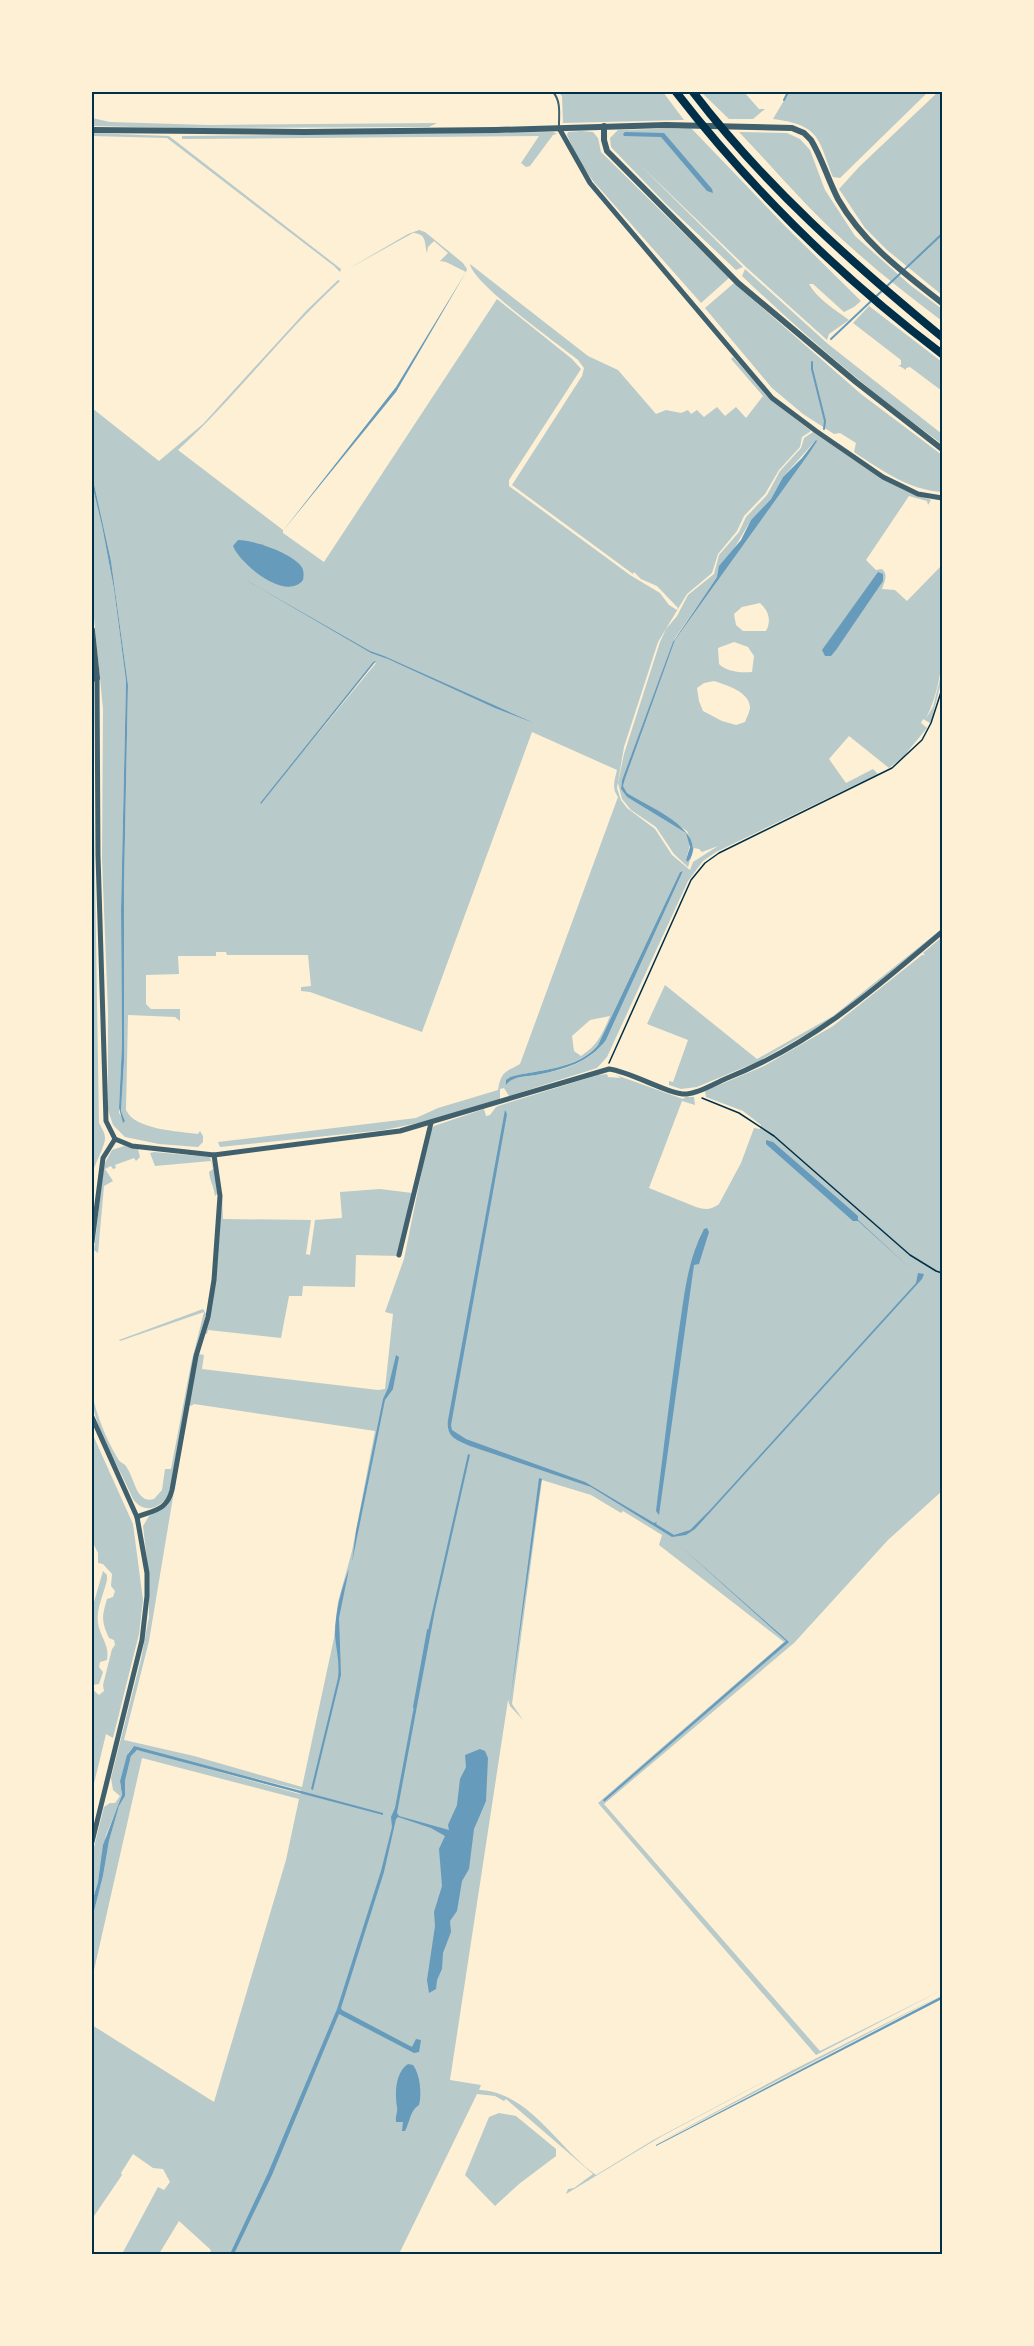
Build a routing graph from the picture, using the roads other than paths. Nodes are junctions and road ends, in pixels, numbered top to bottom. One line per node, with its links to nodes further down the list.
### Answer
1 (553, 92): 5 (lane)
2 (676, 92): 9 (highway)
3 (693, 92): 8 (highway)
4 (604, 126): 5 (street); 7 (street); 10 (street)
5 (559, 128): 6 (street); 11 (street)
6 (92, 130)
7 (942, 303)
8 (942, 337)
9 (942, 354)
10 (942, 449)
11 (942, 498)
12 (92, 630): 13 (street)
13 (94, 679): 16 (street)
14 (942, 932): 15 (street)
15 (431, 1123): 17 (street); 19 (street)
16 (115, 1139): 17 (street); 18 (street)
17 (214, 1155): 21 (street)
18 (92, 1242)
19 (399, 1255)
20 (92, 1417): 21 (street)
21 (137, 1517): 22 (street)
22 (92, 1842)

